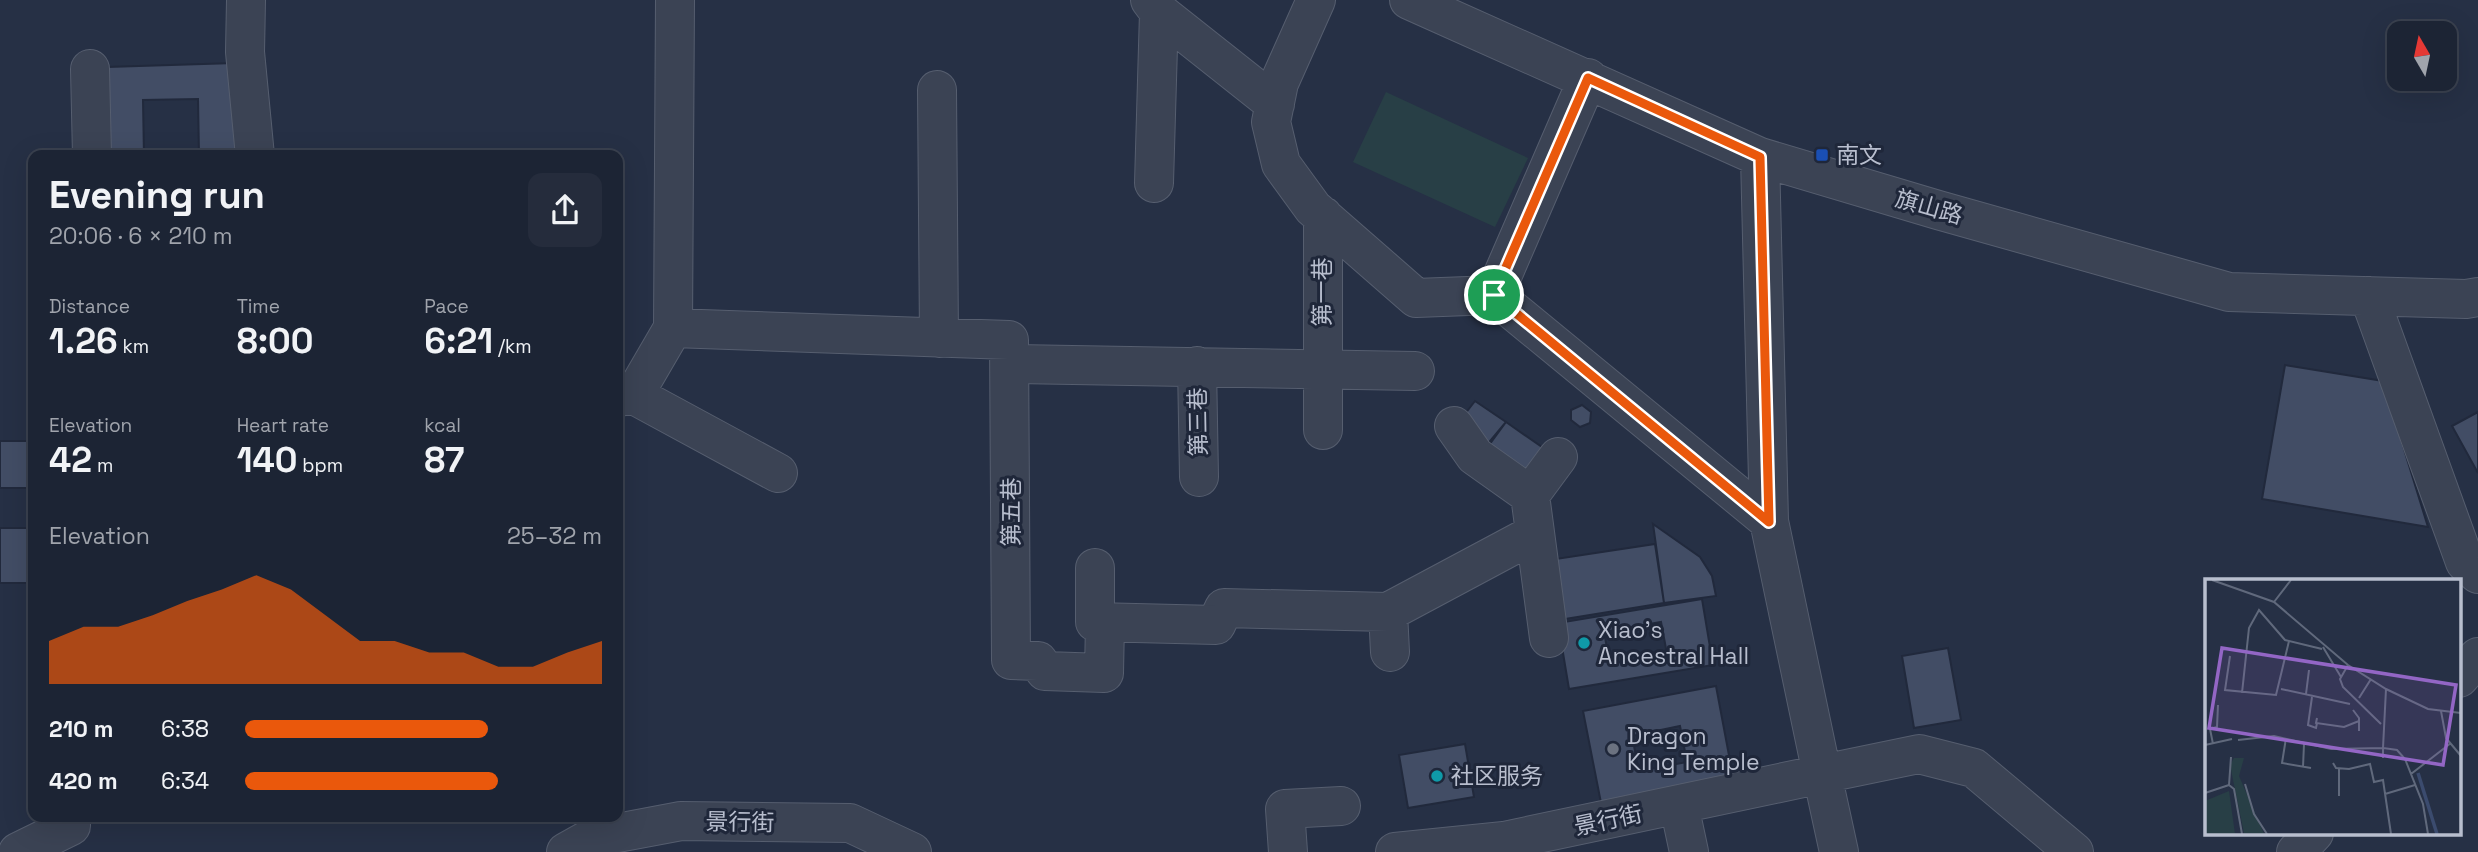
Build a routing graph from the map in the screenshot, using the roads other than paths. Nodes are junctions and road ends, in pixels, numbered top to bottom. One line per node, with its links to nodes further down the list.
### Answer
1 (246, 0): 11 (street)
2 (675, 0): 18 (street)
3 (1317, 0): 9 (street)
4 (1409, 0): 7 (street, 旗山路)
5 (1155, 6): 9 (street); 13 (street)
6 (90, 68): 10 (street)
7 (1588, 78): 12 (street, 旗山路); 15 (street)
8 (937, 90): 19 (street)
9 (1275, 104): 14 (street)
10 (92, 150)
11 (254, 150)
12 (1760, 157): 16 (street, 旗山路); 31 (street)
13 (1154, 183)
14 (1323, 216): 15 (street); 22 (street, 笰一巷)
15 (1494, 295): 31 (street)
16 (2369, 296): 17 (street, 旗山路); 34 (street)
17 (2478, 298)
18 (673, 328): 19 (street); 24 (street)
19 (939, 338): 20 (street)
20 (1010, 364): 21 (street); 36 (street, 笰五巷)
21 (1197, 366): 22 (street); 29 (street, 笰三巷)
22 (1322, 369): 23 (street); 26 (street, 笰一巷)
23 (1415, 371)
24 (626, 396): 28 (street)
25 (1454, 426): 30 (street)
26 (1322, 430)
27 (1558, 457): 30 (street)
28 (778, 473)
29 (1199, 477)
30 (1530, 495): 32 (street)
31 (1769, 522): 41 (street)
32 (1534, 534): 35 (street); 37 (street)
33 (1095, 568): 36 (street)
34 (2478, 574)
35 (1388, 612): 36 (street); 38 (street)
36 (1105, 622)
37 (1549, 638)
38 (1390, 652)
39 (2478, 657): 40 (street)
40 (2460, 677)
41 (1822, 774): 42 (street, 景行街); 55 (street); 56 (street, 景行街)
42 (1679, 805): 47 (street, 景行街); 54 (street)
43 (1341, 806): 52 (street)
44 (71, 822): 49 (street)
45 (2313, 834): 57 (street)
46 (805, 837): 50 (street, 景行街); 51 (street, 景行街)
47 (1558, 842): 48 (street, 景行街)
48 (1505, 847): 53 (street, 景行街)
49 (18, 852)
50 (566, 852)
51 (912, 852)
52 (1288, 852)
53 (1395, 852)
54 (1689, 852)
55 (1839, 852)
56 (2074, 852)
57 (2296, 852)

